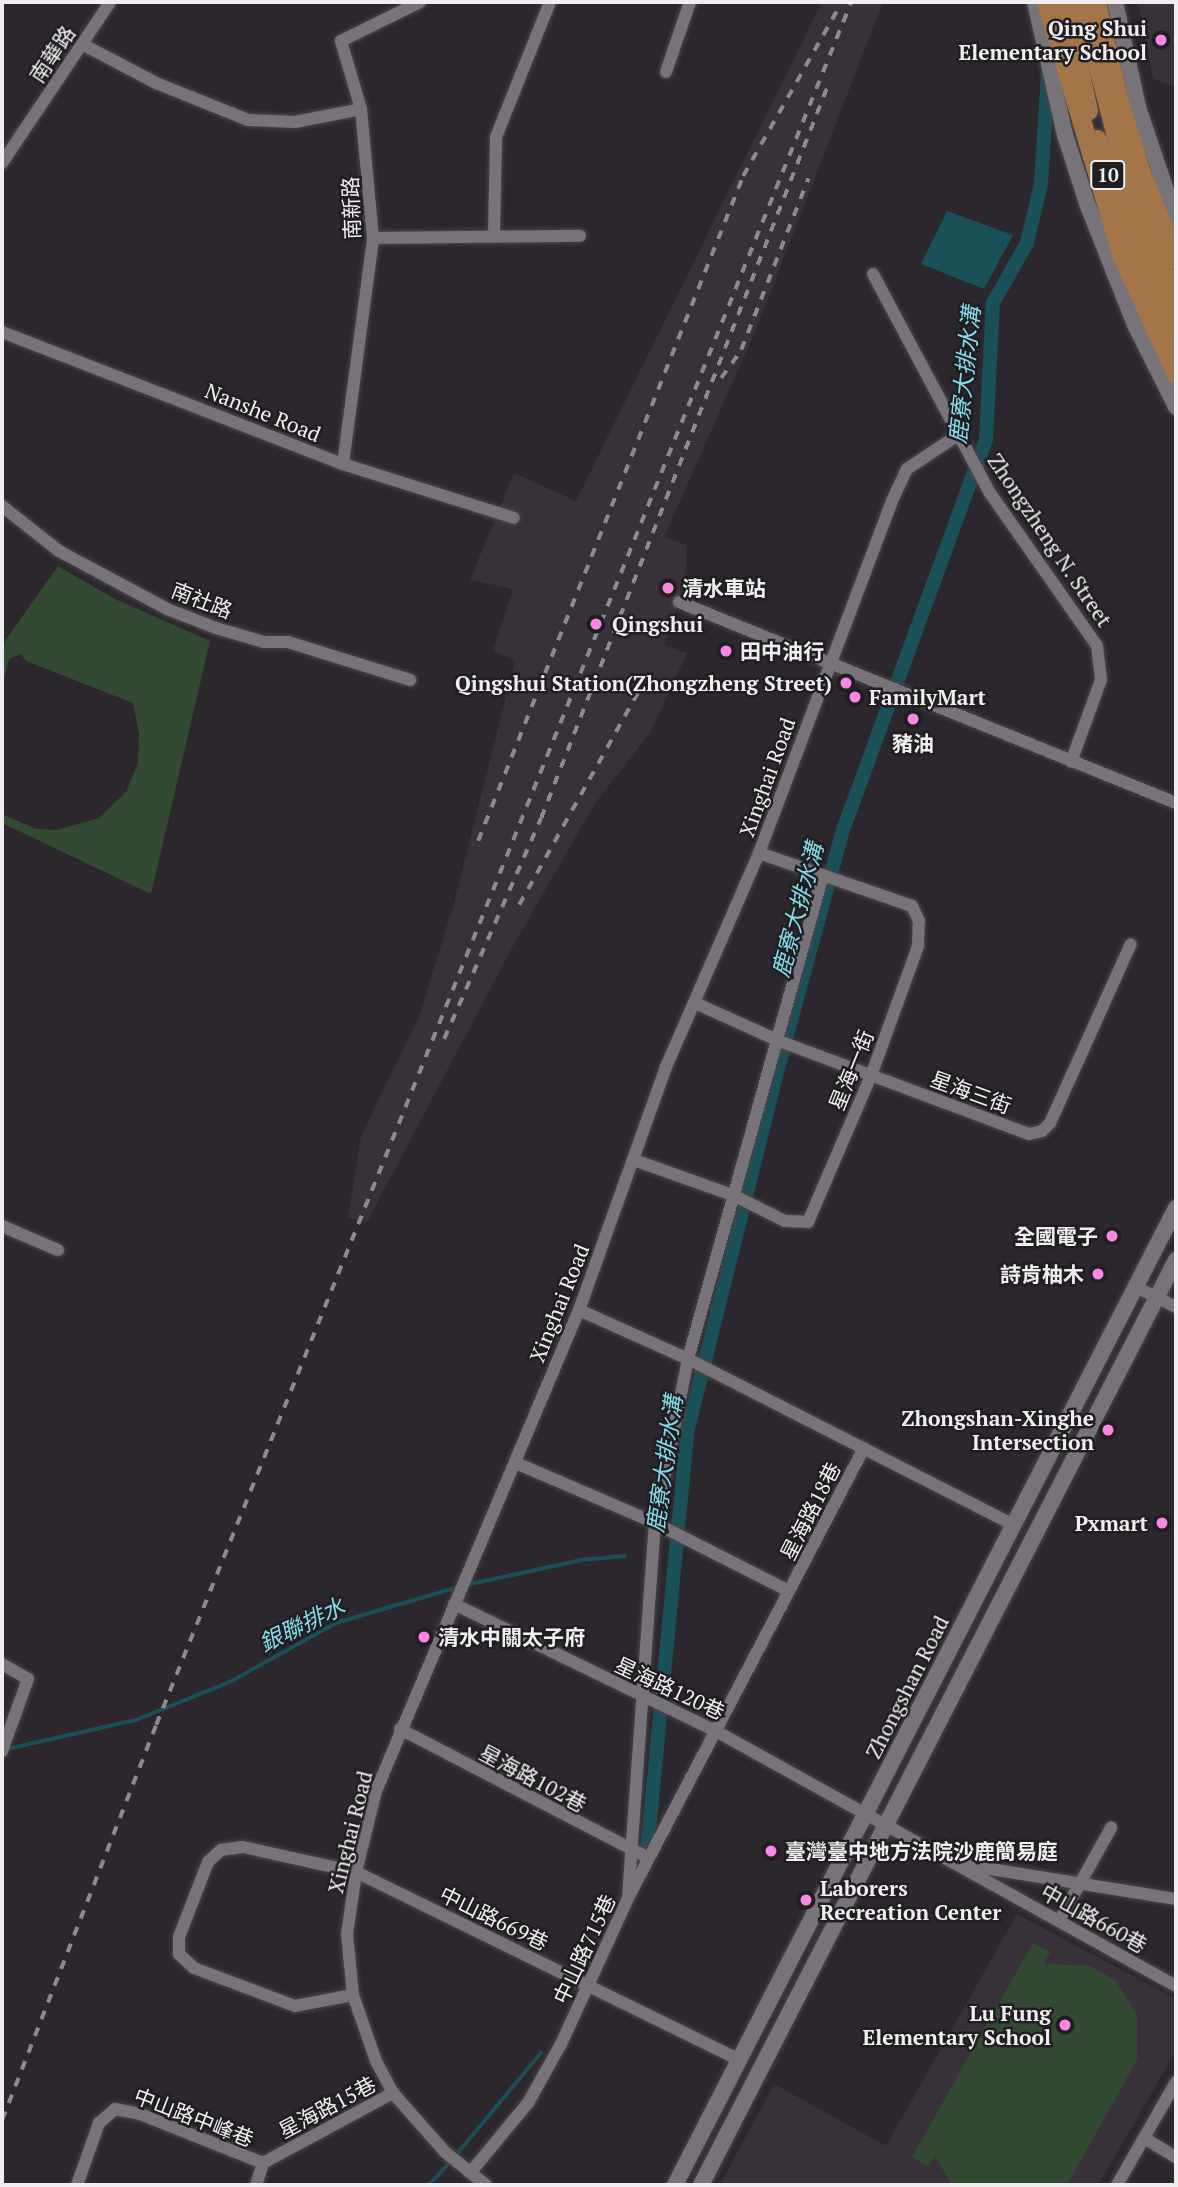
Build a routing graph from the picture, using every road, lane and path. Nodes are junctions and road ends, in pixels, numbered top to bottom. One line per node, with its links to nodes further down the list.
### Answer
1 (110, 2): 11 (street, 南華路)
2 (420, 2): 13 (street, 南新路)
3 (550, 2): 16 (street)
4 (690, 2): 12 (street)
5 (1035, 2): 25 (street)
6 (1046, 2): 24 (main road)
7 (1064, 2): 23 (main road, 10)
8 (1081, 2): 21 (main road, 10)
9 (1096, 2): 19 (main road)
10 (1115, 2): 15 (street)
11 (82, 44): 13 (street); 14 (street, 南華路)
12 (666, 72)
13 (361, 109): 18 (street, 南新路)
14 (2, 163)
15 (1176, 220)
16 (494, 235): 17 (street); 18 (street)
17 (580, 236)
18 (373, 238): 27 (street, 南新路)
19 (1176, 259)
20 (873, 274): 26 (street, Zhongzheng N. Street)
21 (1176, 303)
22 (2, 332): 27 (street, Nanshe Road)
23 (1176, 341)
24 (1176, 374)
25 (1176, 407)
26 (958, 435): 31 (street, Xinghai Road); 33 (street, Zhongzheng N. Street)
27 (343, 464): 29 (street, Nanshe Road)
28 (2, 506): 32 (street, 南社路)
29 (514, 518)
30 (680, 602): 31 (street)
31 (827, 663): 33 (street); 35 (street, Xinghai Road)
32 (410, 680)
33 (1071, 762): 34 (street)
34 (1176, 803)
35 (759, 853): 36 (street, 星海一街); 38 (street, Xinghai Road)
36 (823, 875): 39 (street); 40 (street, 星海一街)
37 (1131, 944): 40 (street, 星海三街)
38 (695, 1003): 39 (street, 星海三街); 41 (street, Xinghai Road)
39 (779, 1041): 40 (street, 星海三街); 42 (street)
40 (871, 1076): 42 (street, 星海一街)
41 (634, 1160): 42 (street, 星海一街); 50 (street, Xinghai Road)
42 (735, 1196): 51 (street)
43 (1176, 1208): 47 (street, Zhongshan Road)
44 (2, 1226): 45 (street)
45 (58, 1250)
46 (1176, 1260): 48 (street)
47 (1136, 1287): 48 (street); 55 (street, Zhongshan Road)
48 (1158, 1296): 49 (street); 64 (street)
49 (1176, 1307)
50 (579, 1310): 51 (street); 53 (street, Xinghai Road)
51 (688, 1359): 52 (street); 54 (street)
52 (864, 1448): 55 (street); 56 (street, 星海路18巷)
53 (516, 1463): 54 (street); 57 (street, Xinghai Road)
54 (655, 1523): 56 (street); 59 (street)
55 (1014, 1525): 63 (street, Zhongshan Road)
56 (789, 1591): 61 (street, 星海路18巷)
57 (454, 1604): 59 (street, 星海路120巷); 60 (street, Xinghai Road)
58 (2, 1664): 62 (street)
59 (640, 1696): 61 (street, 星海路120巷); 66 (street)
60 (400, 1729): 66 (street, 星海路102巷); 69 (street, Xinghai Road)
61 (714, 1730): 63 (street, 星海路120巷); 67 (street, 中山路715巷)
62 (2, 1751)
63 (866, 1813): 64 (street, 中山路660巷); 77 (street, Zhongshan Road)
64 (887, 1824): 68 (street, 中山路660巷); 88 (street)
65 (1111, 1828): 70 (street)
66 (630, 1851): 67 (street, 星海路102巷); 71 (street)
67 (649, 1858): 71 (street, 中山路715巷)
68 (956, 1863): 70 (street, 中山路660巷); 73 (street, 中山路660巷)
69 (356, 1872): 74 (street, 中山路669巷); 76 (street, Xinghai Road); 76 (street, 中山路669巷)
70 (1080, 1884): 72 (street, 中山路660巷); 73 (street)
71 (628, 1898): 74 (street, 中山路715巷)
72 (1176, 1899)
73 (1059, 1921): 75 (street, 中山路660巷)
74 (590, 1986): 77 (street, 中山路669巷); 83 (street, 中山路715巷)
75 (1176, 1986)
76 (353, 1995): 79 (street, Xinghai Road)
77 (739, 2060): 87 (street, Zhongshan Road)
78 (1176, 2082): 80 (street)
79 (393, 2093): 82 (street, 星海路15巷); 83 (street, Xinghai Road)
80 (1144, 2138): 81 (street); 89 (street)
81 (1176, 2157)
82 (263, 2163): 84 (street, 中山路中峰巷); 85 (street, 星海路15巷)
83 (470, 2173): 86 (street, Xinghai Road)
84 (77, 2185)
85 (256, 2185)
86 (486, 2185)
87 (675, 2185)
88 (701, 2185)
89 (1117, 2185)

